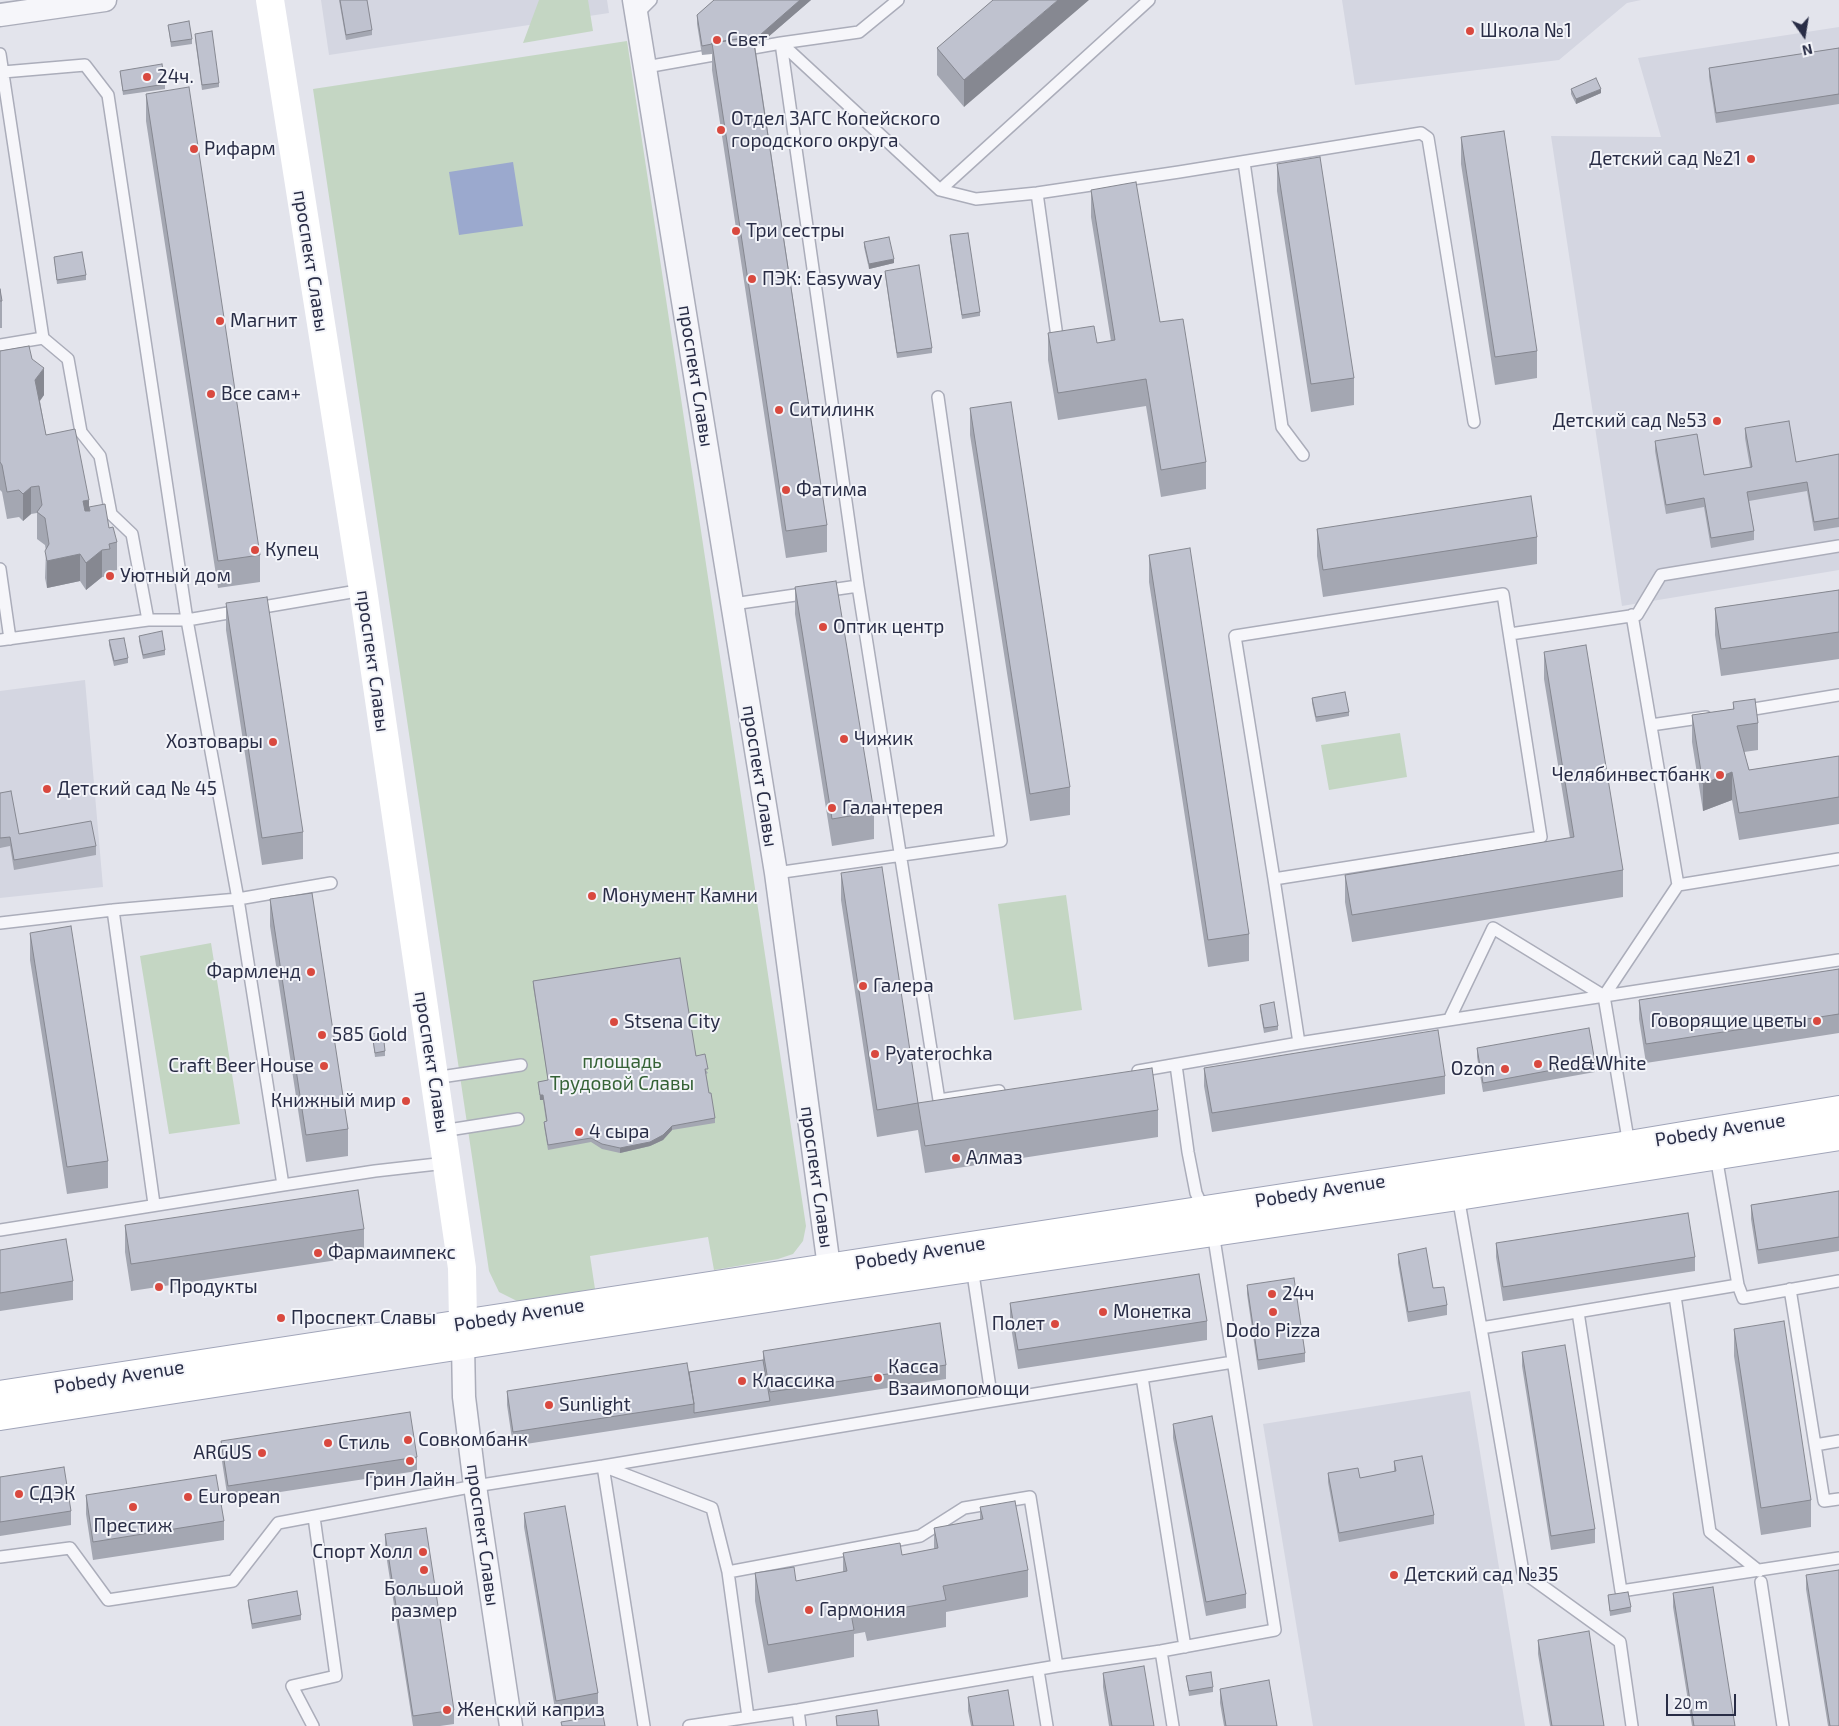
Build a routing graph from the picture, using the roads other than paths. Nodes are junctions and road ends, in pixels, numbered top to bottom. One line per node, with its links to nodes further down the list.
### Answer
1 (106, 0): 6 (street)
2 (270, 0): 23 (main road, проспект Славы)
3 (898, 0): 7 (lane)
4 (1150, 0): 12 (lane)
5 (640, 5): 9 (street, проспект Славы)
6 (0, 15)
7 (781, 44): 9 (lane); 12 (lane); 22 (lane)
8 (0, 54): 10 (lane)
9 (646, 67): 24 (street, проспект Славы)
10 (3, 72): 14 (lane); 27 (lane)
11 (1244, 162): 13 (lane); 18 (lane); 19 (lane)
12 (940, 190): 13 (lane)
13 (1037, 193): 15 (lane)
14 (43, 338): 16 (lane); 26 (lane)
15 (1058, 344)
16 (0, 345)
17 (938, 397): 32 (lane)
18 (1474, 422)
19 (1303, 455)
20 (1839, 546): 25 (lane)
21 (0, 569): 29 (lane)
22 (858, 586): 24 (lane); 32 (lane)
23 (363, 590): 27 (lane); 48 (main road, проспект Славы)
24 (732, 604): 34 (street, проспект Славы)
25 (1632, 615): 28 (lane); 31 (lane)
26 (148, 620): 27 (lane); 29 (lane)
27 (187, 620): 38 (lane)
28 (1510, 634): 35 (lane); 35 (lane)
29 (5, 639)
30 (1839, 695): 31 (lane)
31 (1651, 726): 37 (lane)
32 (901, 854): 34 (lane); 49 (lane)
33 (1839, 859): 37 (lane)
34 (776, 873): 63 (street, проспект Славы)
35 (1274, 879): 44 (lane)
36 (331, 883): 38 (lane)
37 (1678, 885): 42 (lane)
38 (238, 899): 39 (lane); 57 (lane)
39 (113, 910): 40 (lane); 59 (lane)
40 (0, 922)
41 (1839, 960): 42 (lane)
42 (1604, 996): 43 (lane); 43 (lane); 54 (lane)
43 (1449, 1020): 44 (lane)
44 (1299, 1043): 46 (lane)
45 (521, 1065): 48 (lane)
46 (1176, 1065): 47 (lane); 60 (lane)
47 (1126, 1072)
48 (434, 1078): 52 (main road, проспект Славы)
49 (1008, 1090)
50 (1839, 1110): 54 (main road, Pobedy Avenue)
51 (518, 1119): 52 (lane)
52 (442, 1131): 56 (main road, проспект Славы)
53 (1839, 1136): 55 (main road, Pobedy Avenue)
54 (1629, 1145): 60 (main road, Pobedy Avenue)
55 (1716, 1156): 58 (main road, Pobedy Avenue); 65 (lane)
56 (446, 1163): 57 (lane); 70 (main road, проспект Славы)
57 (283, 1184): 59 (lane)
58 (1458, 1196): 60 (main road, Pobedy Avenue); 69 (lane)
59 (154, 1204): 61 (lane)
60 (1208, 1221): 62 (main road, Pobedy Avenue); 63 (main road, Pobedy Avenue); 71 (lane)
61 (0, 1230)
62 (972, 1267): 63 (main road, Pobedy Avenue); 74 (lane)
63 (831, 1278): 70 (main road, Pobedy Avenue)
64 (1839, 1281): 66 (lane)
65 (1738, 1286): 66 (lane); 67 (lane)
66 (1790, 1289): 77 (lane)
67 (1675, 1296): 68 (lane); 85 (lane)
68 (1578, 1312): 69 (lane); 85 (lane)
69 (1481, 1328): 99 (lane)
70 (463, 1334): 73 (main road, Pobedy Avenue); 75 (main road, Pobedy Avenue); 79 (street, проспект Славы)
71 (1233, 1362): 72 (lane); 86 (lane)
72 (1142, 1377): 74 (lane); 86 (lane)
73 (0, 1395)
74 (992, 1401): 78 (lane)
75 (0, 1416)
76 (1839, 1441): 77 (lane)
77 (1815, 1445): 80 (lane)
78 (603, 1466): 79 (lane); 84 (lane); 94 (lane)
79 (475, 1486): 81 (lane); 93 (street, проспект Славы)
80 (1839, 1499)
81 (314, 1517): 82 (lane); 92 (lane)
82 (0, 1557)
83 (1839, 1558): 85 (lane)
84 (728, 1572): 88 (lane); 91 (lane)
85 (1760, 1576): 100 (lane)
86 (1185, 1647): 87 (lane)
87 (1161, 1651): 88 (lane); 98 (lane)
88 (1057, 1666): 89 (lane)
89 (1038, 1670): 90 (lane); 97 (lane)
90 (798, 1710): 91 (lane); 96 (lane)
91 (748, 1717): 95 (lane)
92 (313, 1726)
93 (511, 1726)
94 (644, 1726)
95 (689, 1726)
96 (800, 1726)
97 (1047, 1726)
98 (1173, 1726)
99 (1632, 1726)
100 (1783, 1726)

